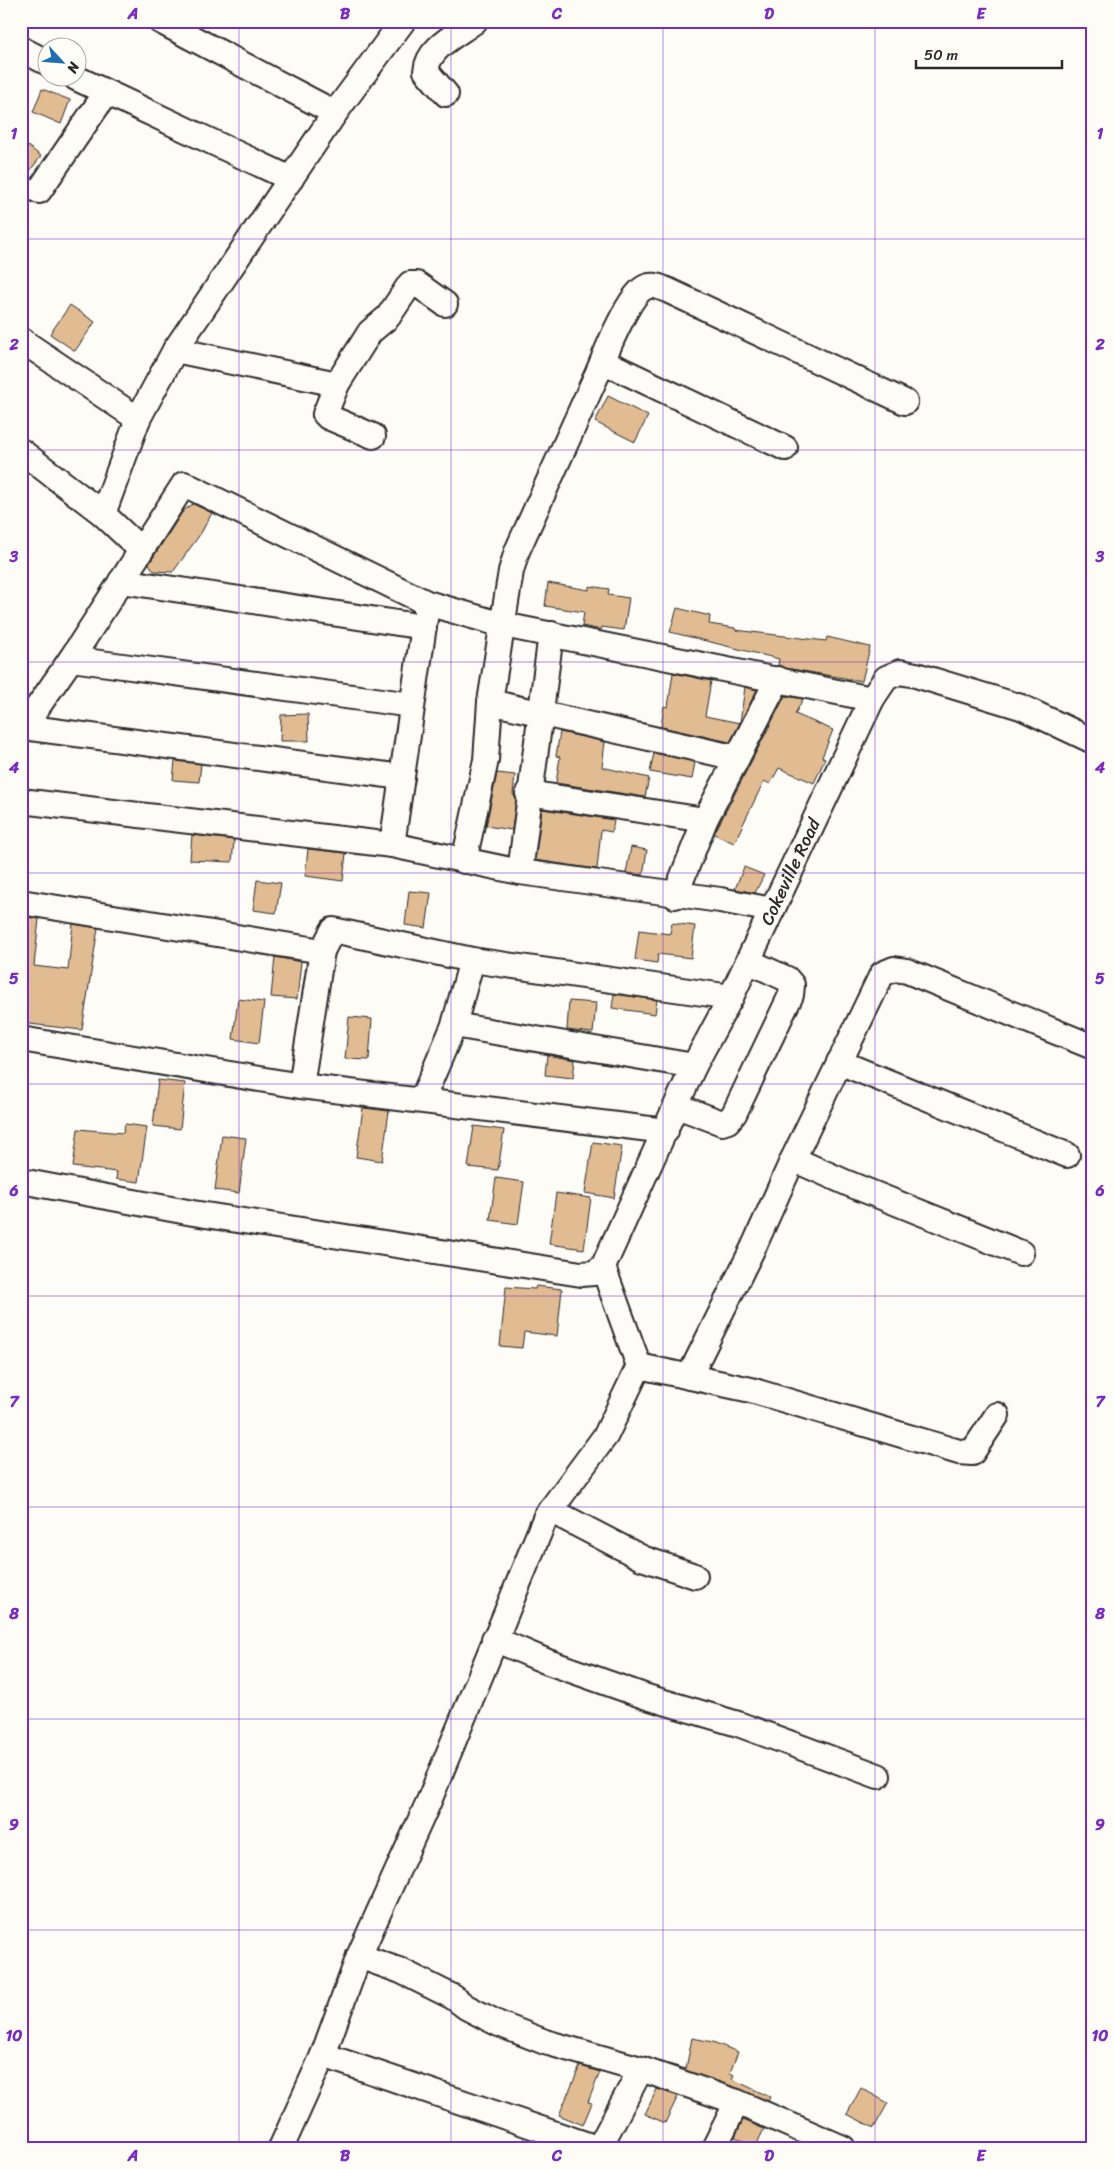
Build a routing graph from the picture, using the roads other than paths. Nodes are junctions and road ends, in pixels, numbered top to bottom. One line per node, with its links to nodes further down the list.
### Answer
1 (160, 21): 9 (street)
2 (475, 21): 8 (street)
3 (396, 24): 9 (street)
4 (21, 49): 5 (street)
5 (38, 58)
6 (88, 84): 7 (street)
7 (106, 93): 10 (street); 11 (street)
8 (446, 94)
9 (335, 113): 10 (street)
10 (291, 179): 14 (street)
11 (39, 191)
12 (445, 304): 16 (street)
13 (21, 340): 18 (street)
14 (175, 350): 16 (street); 18 (street)
15 (599, 370): 17 (street); 20 (street); 26 (street)
16 (337, 384): 19 (street)
17 (905, 402)
18 (138, 419): 22 (street)
19 (373, 436)
20 (785, 448)
21 (21, 451): 22 (street)
22 (103, 514): 23 (street)
23 (140, 549): 24 (street); 25 (street)
24 (121, 581): 27 (street); 29 (street)
25 (427, 603): 26 (street); 27 (street)
26 (503, 625): 28 (street); 32 (street)
27 (424, 627): 33 (street)
28 (551, 634): 30 (street); 34 (street)
29 (71, 659): 33 (street); 35 (street)
30 (778, 679): 31 (street); 37 (street)
31 (872, 699): 36 (street, Cokeville Road); 47 (street, Cokeville Road)
32 (490, 702): 34 (street); 43 (street)
33 (412, 705): 38 (street)
34 (540, 713): 37 (street); 39 (street)
35 (22, 729): 38 (street)
36 (1093, 741)
37 (737, 758): 41 (street)
38 (402, 777): 42 (street)
39 (528, 793): 41 (street); 44 (street)
40 (21, 801): 42 (street)
41 (705, 820): 45 (street)
42 (392, 845): 43 (street)
43 (464, 861): 44 (street)
44 (520, 872): 45 (street)
45 (675, 896): 47 (street)
46 (21, 902): 48 (street)
47 (772, 910): 50 (street, Cokeville Road)
48 (322, 951): 49 (street); 57 (street)
49 (472, 960): 51 (street); 52 (street)
50 (748, 961): 51 (street, Cokeville Road); 59 (street)
51 (731, 997): 56 (street, Cokeville Road)
52 (454, 1025): 56 (street); 58 (street)
53 (21, 1038): 57 (street)
54 (1093, 1047): 55 (street)
55 (839, 1062): 61 (street); 62 (street)
56 (694, 1066): 59 (street, Cokeville Road)
57 (301, 1086): 58 (street)
58 (422, 1100): 60 (street)
59 (676, 1106): 60 (street, Cokeville Road)
60 (666, 1131): 65 (street, Cokeville Road)
61 (1067, 1155)
62 (793, 1158): 64 (street); 67 (street)
63 (21, 1181): 65 (street)
64 (1021, 1253)
65 (603, 1267): 66 (street)
66 (639, 1366): 67 (street); 69 (street)
67 (689, 1377): 68 (street)
68 (997, 1415)
69 (550, 1510): 70 (street); 71 (street)
70 (695, 1576)
71 (494, 1639): 72 (street); 73 (street)
72 (878, 1776)
73 (359, 1956): 74 (street); 75 (street)
74 (323, 2055): 77 (street); 78 (street)
75 (641, 2068): 76 (street); 78 (street)
76 (737, 2102): 79 (street); 80 (street)
77 (281, 2148)
78 (598, 2148)
79 (714, 2148)
80 (843, 2148)

